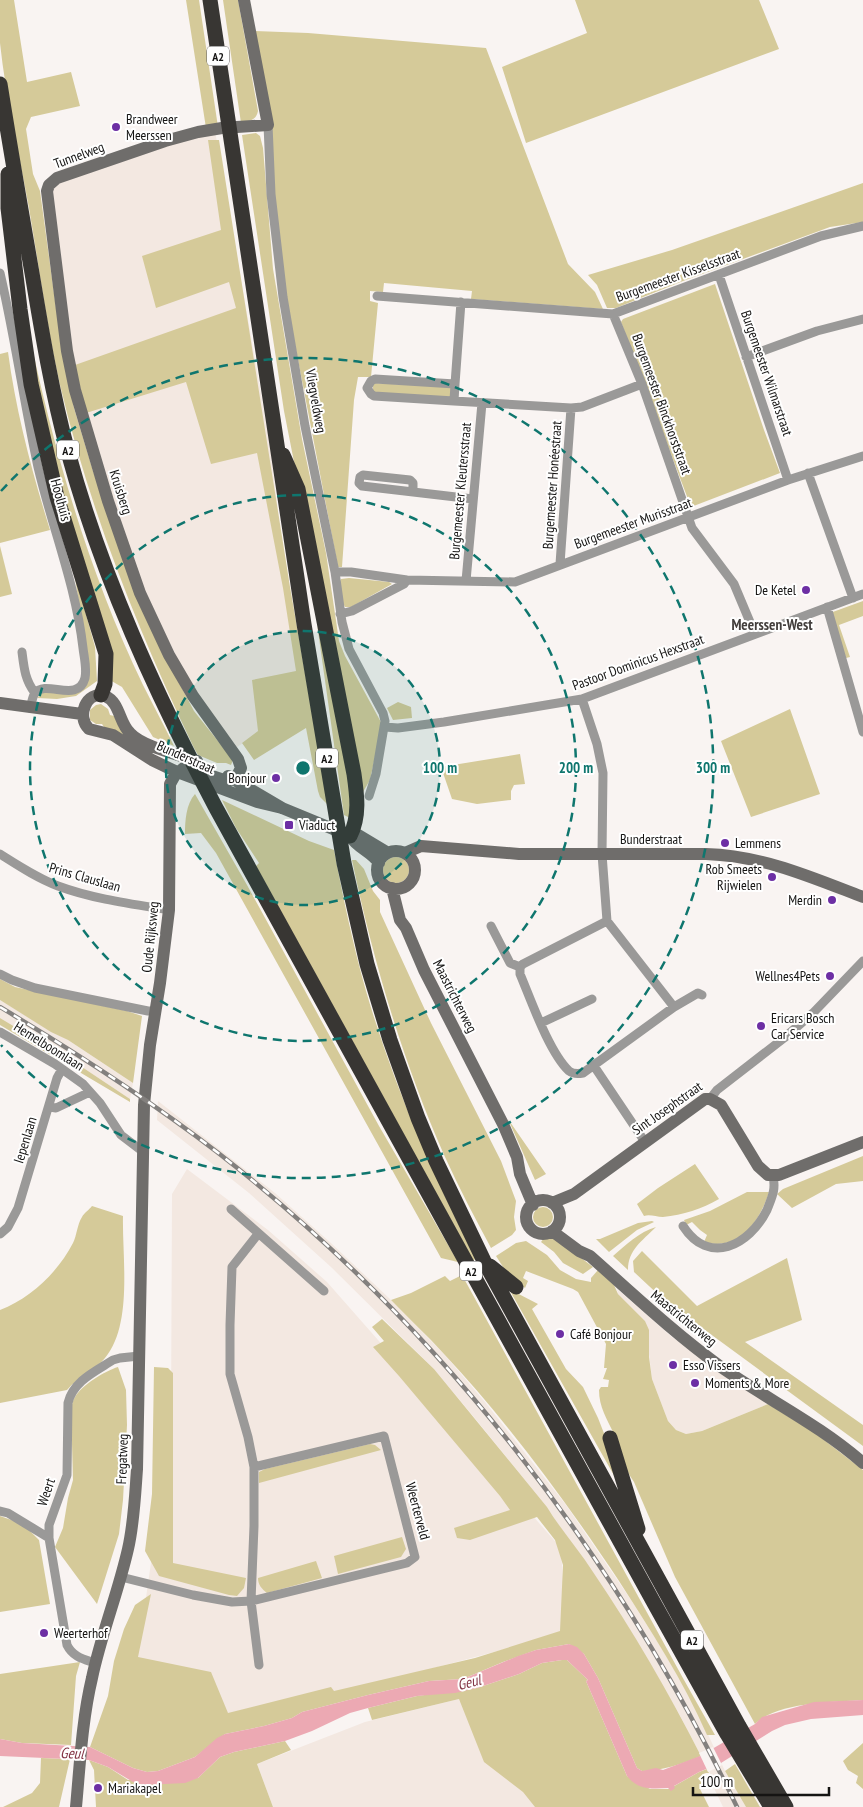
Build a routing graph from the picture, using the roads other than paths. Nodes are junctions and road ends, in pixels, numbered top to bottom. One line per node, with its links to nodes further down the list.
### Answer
1 (210, 0): 20 (highway, A2)
2 (244, 0): 4 (street, Vliegveldweg)
3 (0, 84): 5 (highway, A2)
4 (268, 125): 6 (street, Tunnelweg); 28 (street, Vliegveldweg)
5 (9, 138): 38 (highway, A2); 99 (highway, A2)
6 (49, 186): 47 (street, Kruisberg)
7 (863, 226): 9 (street, Burgemeester Kisselsstraat)
8 (0, 273): 37 (street, Hoolhuis)
9 (719, 275): 12 (street, Burgemeester Kisselsstraat); 14 (street, Burgemeester Wilmarstraat)
10 (377, 296): 11 (street, Burgemeester Kisselsstraat)
11 (461, 302): 12 (street, Burgemeester Kisselsstraat); 15 (street)
12 (613, 314): 16 (street, Burgemeester Binckhorststraat)
13 (863, 319): 14 (street)
14 (746, 357): 23 (street, Burgemeester Wilmarstraat)
15 (455, 384): 17 (street); 17 (street)
16 (642, 384): 19 (street); 26 (street, Burgemeester Binckhorststraat)
17 (454, 401): 18 (street)
18 (482, 403): 19 (street); 25 (street, Burgemeester Kleutersstraat)
19 (571, 408): 27 (street, Burgemeester Honéestraat)
20 (276, 441): 50 (highway, A2); 85 (highway, A2)
21 (863, 456): 22 (street, Burgemeester Murisstraat)
22 (808, 473): 23 (street, Burgemeester Murisstraat); 32 (street)
23 (788, 480): 26 (street, Burgemeester Murisstraat)
24 (413, 492): 24 (street); 25 (street)
25 (473, 499): 30 (street, Burgemeester Kleutersstraat)
26 (688, 517): 27 (street, Burgemeester Murisstraat); 35 (street, Burgemeester Binckhorststraat)
27 (560, 564): 30 (street, Burgemeester Murisstraat)
28 (335, 572): 29 (street, Burgemeester Murisstraat); 34 (street, Vliegveldweg)
29 (407, 580): 30 (street, Burgemeester Murisstraat); 34 (street)
30 (466, 581)
31 (863, 594): 32 (street, Pastoor Dominicus Hexstraat)
32 (853, 598): 33 (street, Pastoor Dominicus Hexstraat)
33 (827, 607): 35 (street, Pastoor Dominicus Hexstraat); 41 (street)
34 (340, 614): 44 (street, Vliegveldweg)
35 (755, 634): 39 (street, Pastoor Dominicus Hexstraat)
36 (22, 652): 37 (street)
37 (36, 693): 42 (street)
38 (101, 695): 43 (street); 47 (street, Bunderstraat)
39 (582, 699): 44 (street, Pastoor Dominicus Hexstraat); 53 (street)
40 (0, 703): 42 (street)
41 (859, 706): 45 (street)
42 (30, 708): 43 (street)
43 (82, 714): 46 (street, Bunderstraat)
44 (385, 727): 48 (street, Vliegveldweg)
45 (863, 732)
46 (177, 772): 47 (street); 49 (street, Bunderstraat); 58 (street, Oude Rijksweg)
47 (235, 780): 49 (street, Bunderstraat)
48 (369, 796)
49 (282, 808): 50 (street, Bunderstraat)
50 (350, 836): 51 (street, Bunderstraat); 55 (street, Bunderstraat)
51 (388, 853): 54 (street); 55 (street)
52 (0, 854): 58 (street, Prins Clauslaan)
53 (602, 854): 54 (street, Bunderstraat); 57 (street, Bunderstraat); 59 (street)
54 (409, 858): 56 (street)
55 (379, 863): 56 (street)
56 (398, 888): 81 (street, Maastrichterweg)
57 (863, 898)
58 (169, 910): 67 (street, Oude Rijksweg)
59 (607, 921): 62 (street); 66 (street)
60 (491, 926): 62 (street)
61 (863, 962): 73 (street, Sint Josephstraat)
62 (520, 967): 68 (street)
63 (0, 974): 67 (street)
64 (702, 995): 66 (street)
65 (592, 999): 68 (street)
66 (674, 1007): 70 (street)
67 (155, 1011): 74 (street, Oude Rijksweg)
68 (541, 1024): 70 (street)
69 (0, 1032): 71 (street, Hemelboomlaan)
70 (594, 1066): 76 (street)
71 (62, 1069): 72 (street, Hemelboomlaan); 75 (street, Iepenlaan)
72 (90, 1092): 75 (street, Iepenlaan); 78 (street, Hemelboomlaan)
73 (710, 1098): 76 (street, Sint Josephstraat); 79 (street)
74 (144, 1105): 78 (street, Fregatweg)
75 (50, 1107): 83 (street, Iepenlaan)
76 (645, 1142): 81 (street, Sint Josephstraat)
77 (863, 1142): 79 (street)
78 (142, 1151): 88 (street, Fregatweg)
79 (773, 1176): 82 (street)
80 (231, 1209): 84 (street)
81 (549, 1212): 90 (street, Maastrichterweg)
82 (683, 1226)
83 (0, 1234)
84 (258, 1234): 87 (street); 91 (street)
85 (484, 1261): 86 (highway, A2); 94 (highway, A2)
86 (516, 1287)
87 (324, 1290)
88 (140, 1356): 93 (street, Weert); 95 (street, Fregatweg)
89 (610, 1438): 94 (highway, A2)
90 (863, 1463)
91 (254, 1467): 96 (street); 96 (street, Weerterveld)
92 (0, 1511): 93 (street)
93 (49, 1538): 97 (street, Weert)
94 (645, 1555): 99 (highway, A2)
95 (121, 1577): 96 (street, Weerterveld); 97 (street, Fregatweg)
96 (251, 1601): 98 (street)
97 (95, 1663): 101 (street, Fregatweg)
98 (259, 1665)
99 (733, 1730): 100 (highway, A2)
100 (748, 1755): 102 (highway, A2); 103 (highway, A2)
101 (76, 1807)
102 (770, 1807)
103 (786, 1807)

